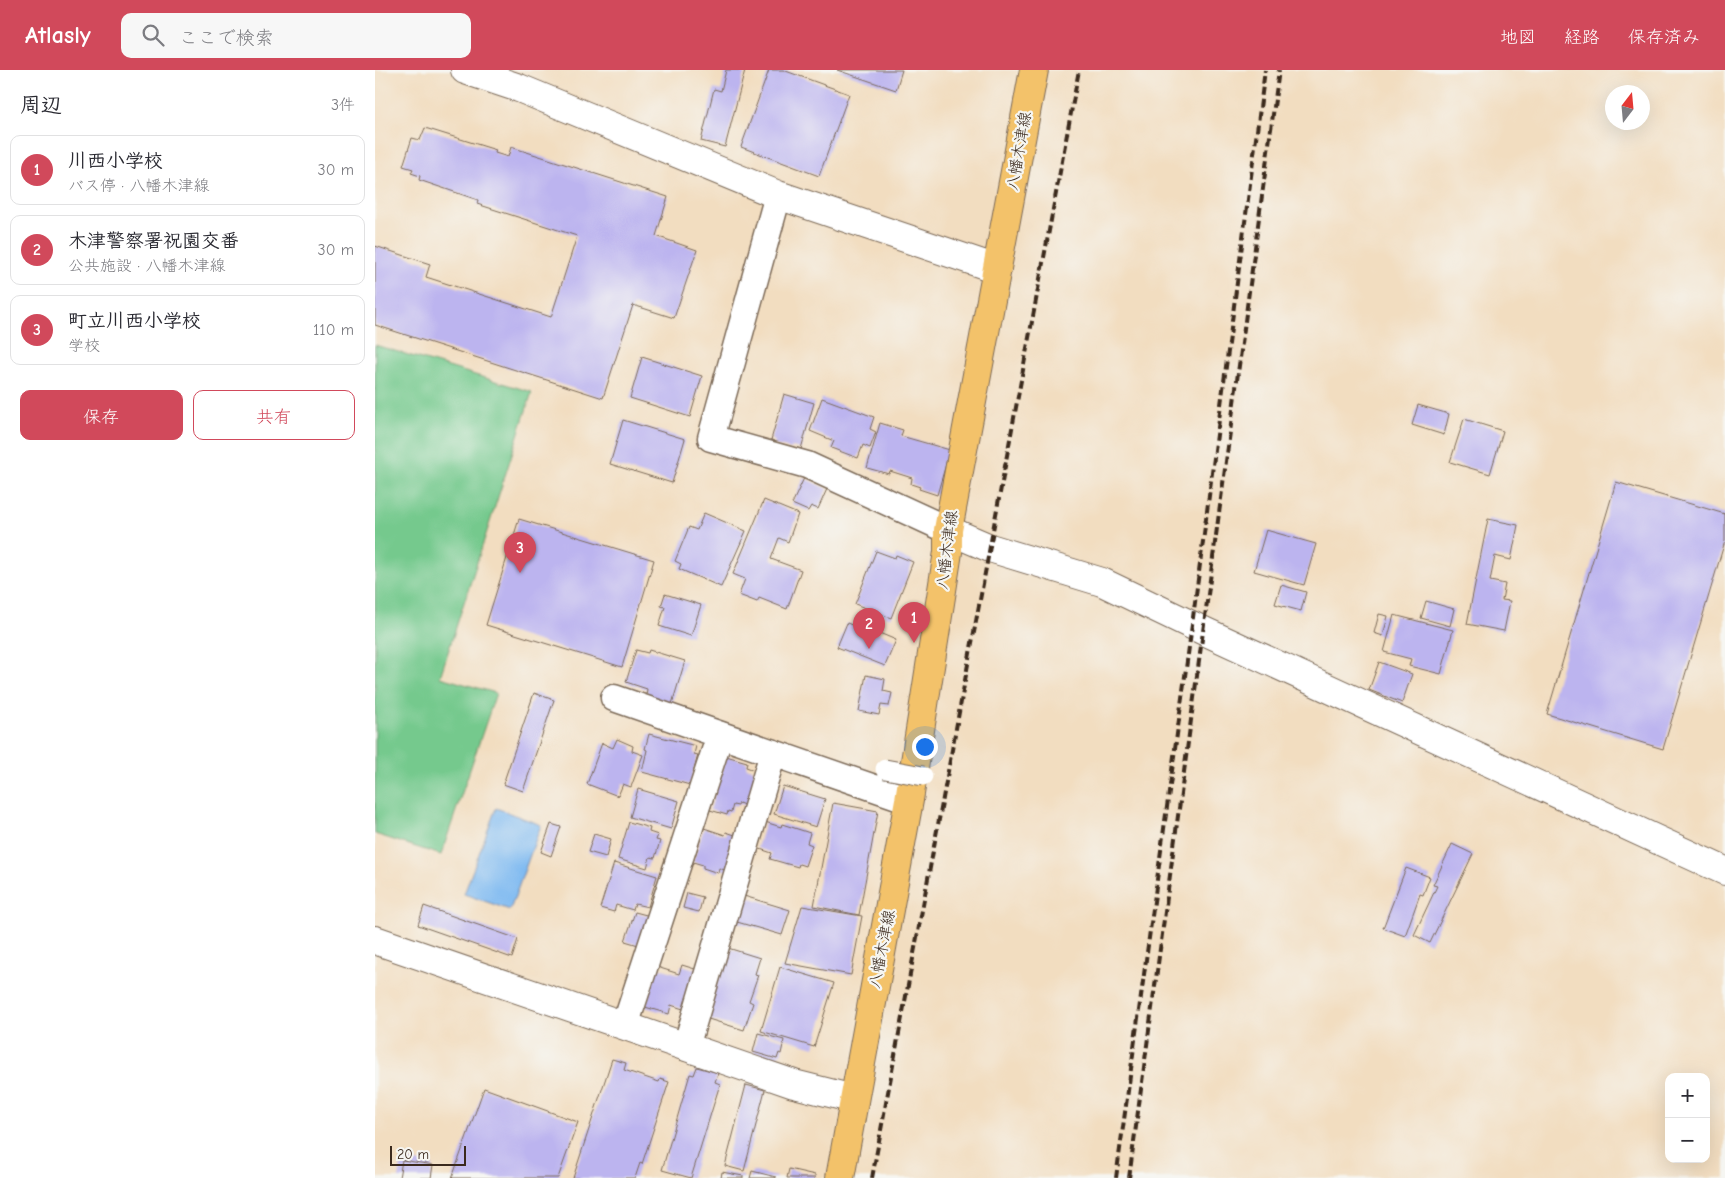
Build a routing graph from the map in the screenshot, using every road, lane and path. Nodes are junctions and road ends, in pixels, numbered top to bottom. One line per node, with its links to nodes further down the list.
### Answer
1 (465, 70): 3 (street)
2 (1034, 70): 4 (main road, 八幡木津線)
3 (778, 196): 4 (street); 5 (street)
4 (997, 269): 5 (main road, 八幡木津線)
5 (948, 530): 11 (main road, 八幡木津線); 12 (street)
6 (614, 698): 7 (street)
7 (720, 735): 8 (street); 14 (street)
8 (773, 753): 11 (street); 15 (street)
9 (885, 769): 10 (street, bridge)
10 (923, 776)
11 (909, 800): 16 (main road, 八幡木津線)
12 (1725, 871)
13 (375, 940): 14 (street)
14 (625, 1026): 15 (street)
15 (685, 1046): 16 (street)
16 (854, 1099): 17 (main road, 八幡木津線)
17 (840, 1178)

